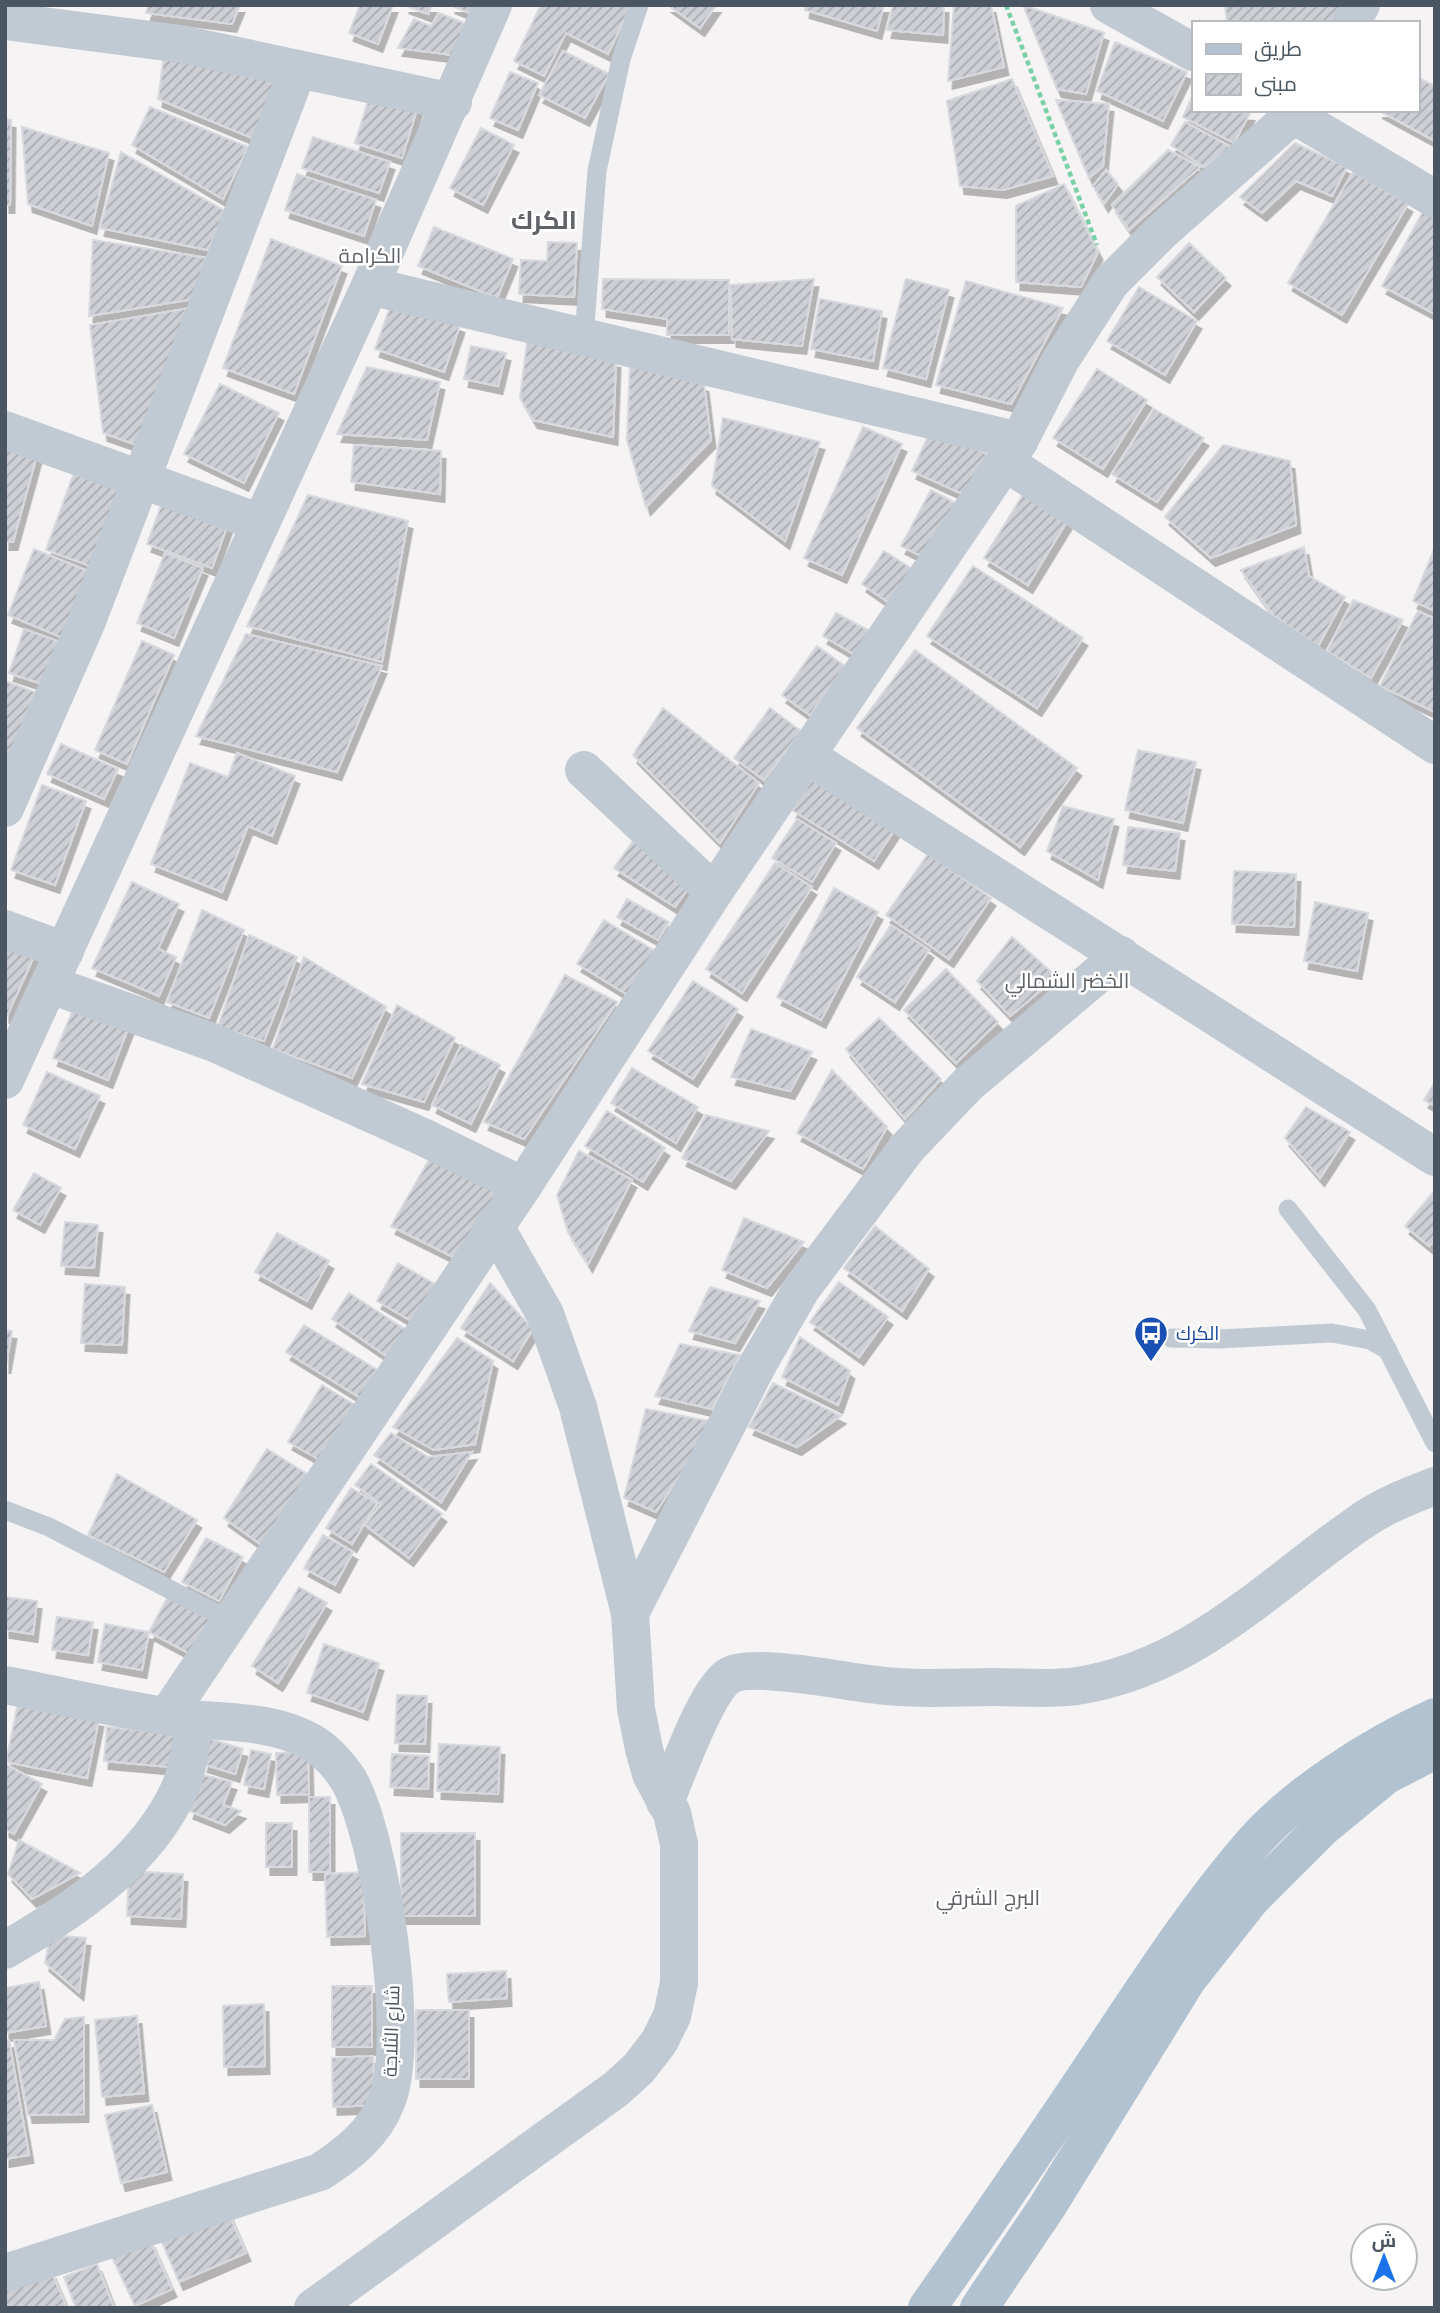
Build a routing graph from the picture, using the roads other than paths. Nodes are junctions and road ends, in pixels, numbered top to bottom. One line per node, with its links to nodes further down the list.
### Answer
1 (494, 5): 9 (street)
2 (639, 5): 13 (lane)
3 (1109, 5): 7 (street)
4 (1361, 5): 6 (street)
5 (5, 21): 8 (street)
6 (1351, 21)
7 (1192, 51)
8 (298, 69): 9 (street); 16 (street)
9 (453, 102): 12 (street)
10 (1293, 112): 11 (street); 15 (street)
11 (1435, 199)
12 (370, 286): 13 (street); 17 (street)
13 (584, 337): 15 (street)
14 (5, 430): 16 (street)
15 (1012, 452): 18 (street); 19 (street)
16 (141, 481): 17 (street); 21 (street)
17 (261, 523): 25 (street)
18 (1435, 745)
19 (807, 756): 22 (street); 24 (street)
20 (584, 770): 22 (street)
21 (5, 807)
22 (714, 892): 28 (street)
23 (5, 929): 25 (street)
24 (1122, 955): 27 (street); 36 (street)
25 (58, 968): 26 (street); 28 (street)
26 (5, 1080)
27 (1435, 1157)
28 (523, 1186): 30 (street)
29 (1288, 1209): 32 (lane)
30 (494, 1225): 36 (street); 37 (street)
31 (1171, 1338): 32 (lane)
32 (1388, 1350): 33 (lane)
33 (1435, 1443)
34 (1435, 1486): 42 (street)
35 (5, 1510): 37 (lane)
36 (630, 1612): 42 (street)
37 (231, 1621): 40 (street)
38 (5, 1685): 40 (street, شارع الثلاجة)
39 (1435, 1717): 46 (main road)
40 (181, 1718): 43 (street); 44 (street, شارع الثلاجة)
41 (1435, 1750): 47 (main road)
42 (665, 1802): 45 (street)
43 (5, 1950)
44 (5, 2273)
45 (313, 2308)
46 (927, 2308)
47 (979, 2308)

